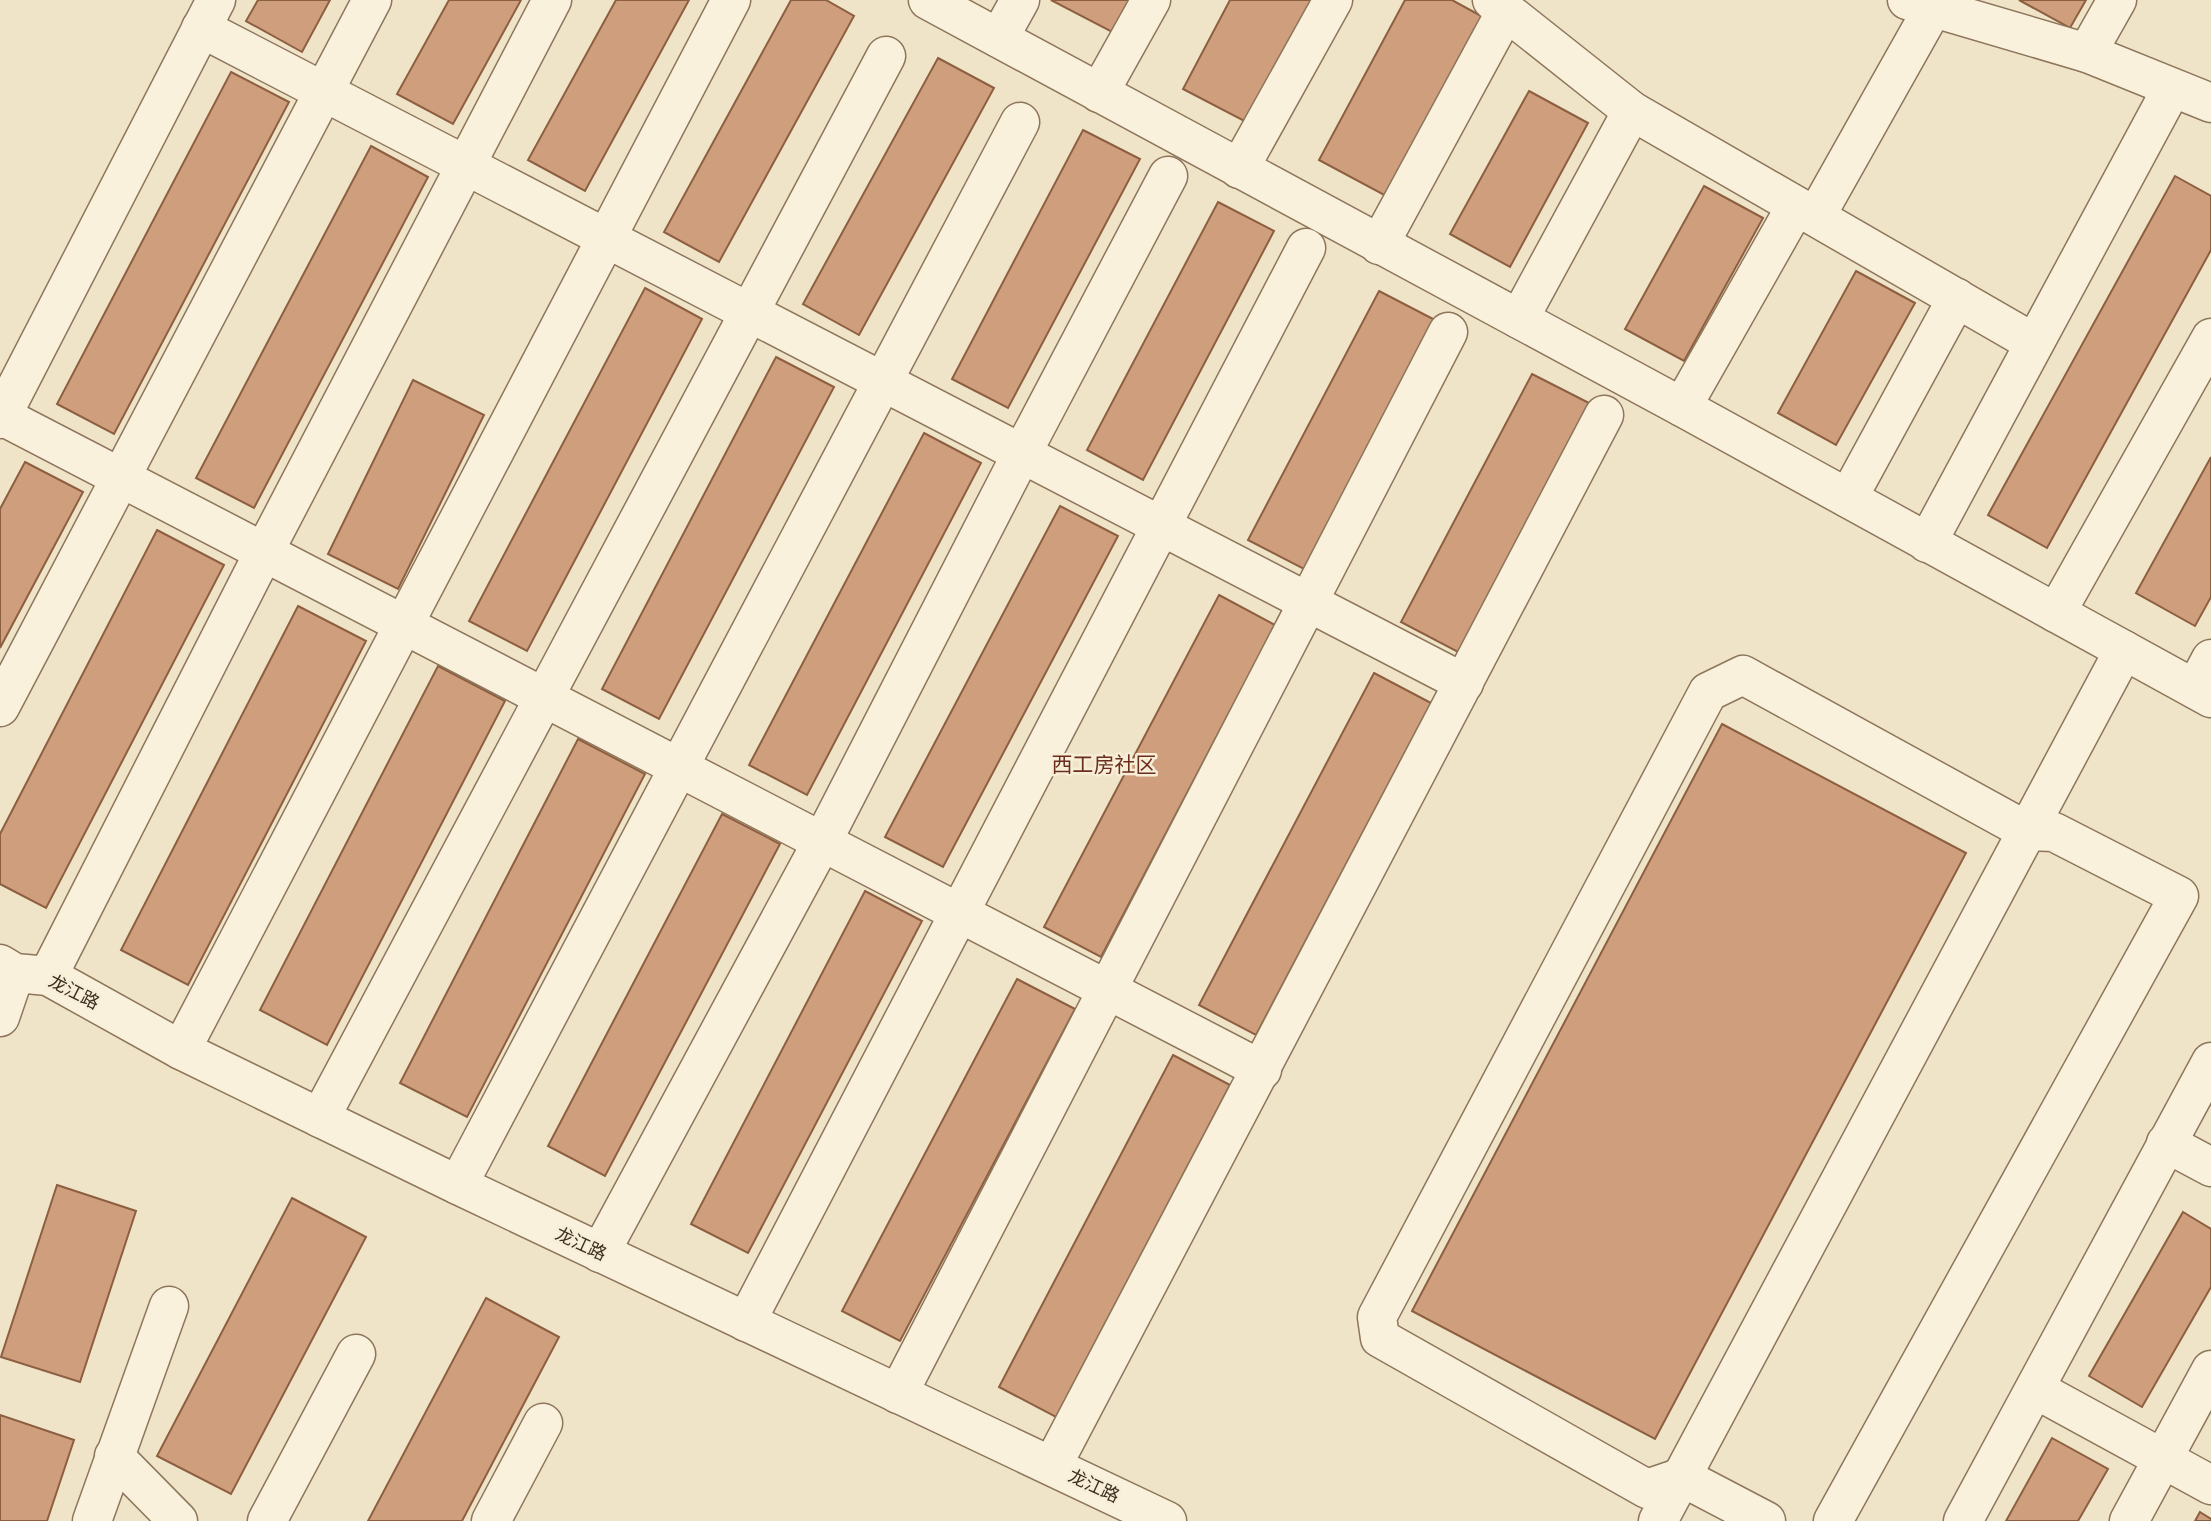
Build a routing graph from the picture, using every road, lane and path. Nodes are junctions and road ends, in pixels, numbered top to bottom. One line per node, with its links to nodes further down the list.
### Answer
1 (372, 0): 16 (street)
2 (552, 0): 21 (street)
3 (731, 0): 25 (street)
4 (928, 0): 12 (street)
5 (1020, 0): 12 (street)
6 (1151, 0): 17 (street)
7 (1333, 0): 22 (street)
8 (2117, 0): 13 (street)
9 (1920, 4): 13 (street); 24 (street)
10 (1499, 5): 19 (street); 26 (street)
11 (208, 14): 16 (street); 37 (street)
12 (999, 38): 17 (street)
13 (2087, 53): 15 (street)
14 (887, 56): 29 (street)
15 (2172, 88): 18 (street); 33 (street)
16 (324, 92): 21 (street); 39 (street)
17 (1098, 93): 22 (street)
18 (2211, 103)
19 (1632, 111): 24 (street); 30 (street)
20 (1020, 122): 34 (street)
21 (466, 165): 25 (street); 43 (street)
22 (1239, 169): 26 (street)
23 (1168, 176): 38 (street)
24 (1806, 211): 28 (street); 35 (street)
25 (606, 238): 29 (street); 46 (street)
26 (1380, 245): 30 (street)
27 (1306, 248): 41 (street)
28 (1956, 298): 33 (street); 40 (street)
29 (750, 312): 34 (street); 50 (street)
30 (1520, 319): 35 (street)
31 (1448, 332): 44 (street)
32 (2211, 338): 45 (street)
33 (2034, 343): 42 (street)
34 (883, 381): 38 (street); 52 (street)
35 (1682, 407): 40 (street)
36 (1604, 415): 48 (street)
37 (1, 418): 39 (street)
38 (1022, 453): 41 (street); 54 (street)
39 (121, 478): 43 (street); 51 (street)
40 (1847, 498): 42 (street)
41 (1161, 525): 44 (street); 55 (street)
42 (1927, 543): 45 (street)
43 (264, 552): 46 (street); 56 (street)
44 (1308, 601): 48 (street); 57 (street)
45 (2056, 613): 47 (street)
46 (404, 625): 50 (street); 59 (street)
47 (2124, 650): 49 (street); 53 (street)
48 (1464, 682): 61 (street)
49 (2206, 682)
50 (544, 697): 52 (street); 62 (street)
51 (0, 707)
52 (679, 768): 54 (street); 65 (street)
53 (2027, 831): 77 (street); 77 (street); 86 (street)
54 (822, 842): 55 (street); 66 (street)
55 (959, 912): 57 (street); 68 (street)
56 (21, 971): 58 (street); 59 (street, 龙江路)
57 (1107, 989): 61 (street); 72 (street)
58 (0, 1017)
59 (181, 1050): 62 (street, 龙江路)
60 (2211, 1062): 63 (street)
61 (1262, 1070): 76 (street)
62 (320, 1118): 65 (street, 龙江路)
63 (2166, 1143): 64 (street); 71 (street)
64 (2211, 1167)
65 (458, 1185): 66 (street, 龙江路)
66 (600, 1253): 68 (street, 龙江路)
67 (169, 1306): 74 (street)
68 (746, 1322): 72 (street, 龙江路)
69 (356, 1354): 81 (street)
70 (2211, 1370): 75 (street)
71 (2035, 1389): 75 (street); 87 (street)
72 (898, 1394): 76 (street, 龙江路)
73 (542, 1423): 82 (street)
74 (114, 1456): 79 (street); 80 (street)
75 (2163, 1459): 78 (street); 88 (street)
76 (1052, 1466): 83 (street, 龙江路)
77 (1682, 1477): 84 (street); 85 (street)
78 (2211, 1485)
79 (92, 1521)
80 (178, 1521)
81 (267, 1521)
82 (491, 1521)
83 (1167, 1521)
84 (1658, 1521)
85 (1766, 1521)
86 (1833, 1521)
87 (1963, 1521)
88 (2129, 1521)

